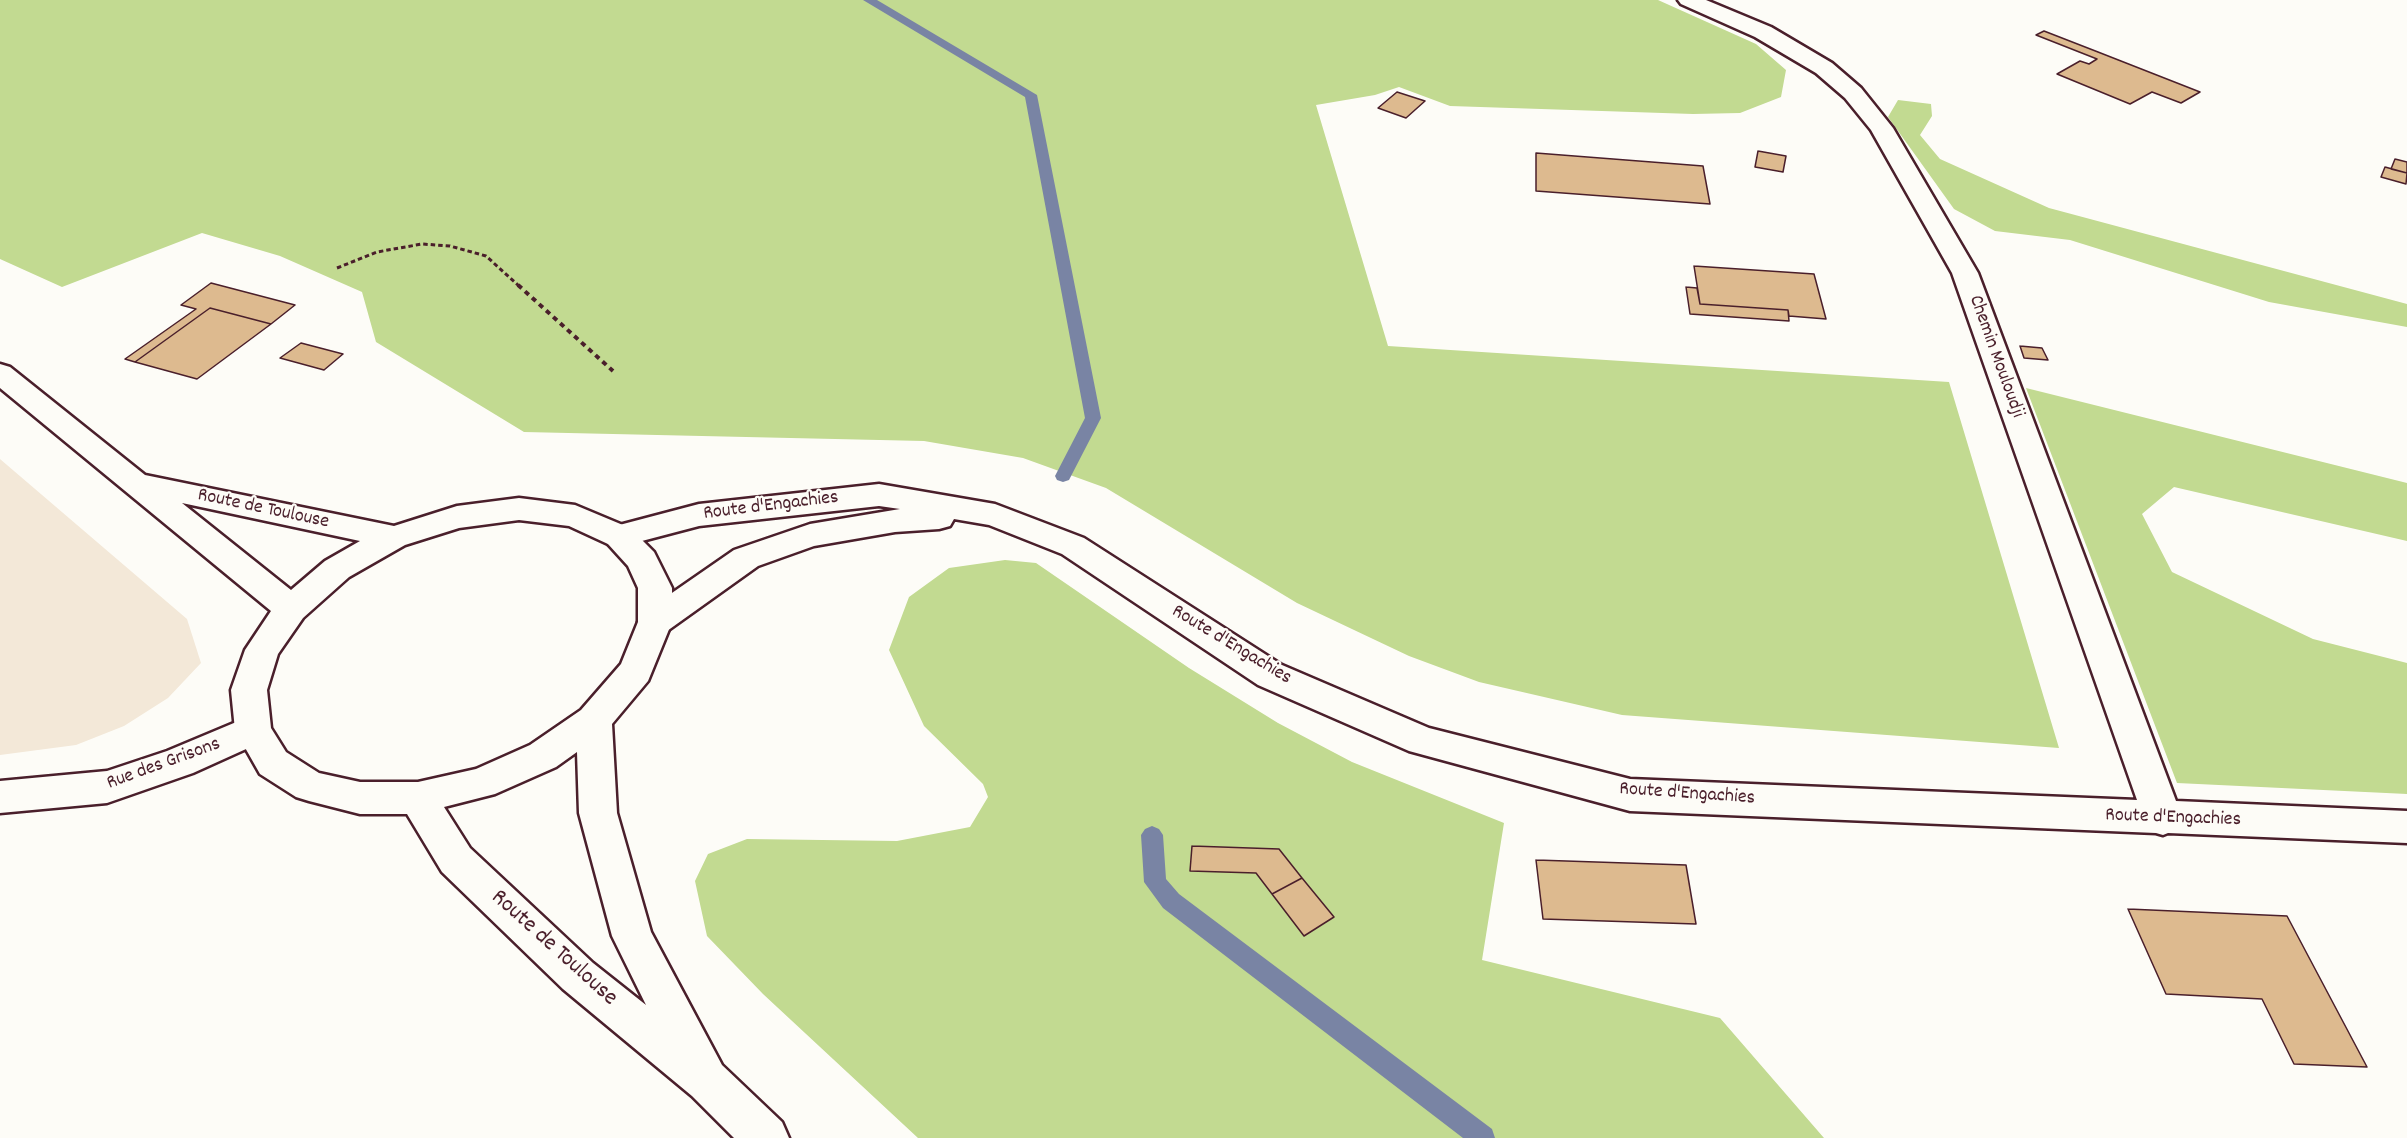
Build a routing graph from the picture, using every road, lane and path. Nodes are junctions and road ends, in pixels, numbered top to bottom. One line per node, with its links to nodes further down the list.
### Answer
1 (1688, 0): 15 (street, Chemin Mouloudji)
2 (338, 268): 3 (path)
3 (613, 371)
4 (0, 373): 5 (street, Route de Toulouse)
5 (133, 482): 8 (street, Route de Toulouse); 9 (street, Route de Toulouse)
6 (995, 515): 7 (street, Route d'Engachies); 10 (street, Route d'Engachies); 15 (street, Route d'Engachies)
7 (619, 536): 8 (street); 10 (street)
8 (394, 537): 9 (street)
9 (291, 609): 12 (street)
10 (655, 622): 11 (street)
11 (594, 720): 14 (street); 17 (street, Route de Toulouse)
12 (253, 730): 13 (street, Rue des Grisons); 14 (street)
13 (0, 797)
14 (417, 798): 17 (street, Route de Toulouse)
15 (2163, 819): 16 (street, Route d'Engachies)
16 (2407, 827)
17 (708, 1081): 18 (street, Route de Toulouse)
18 (766, 1138)

